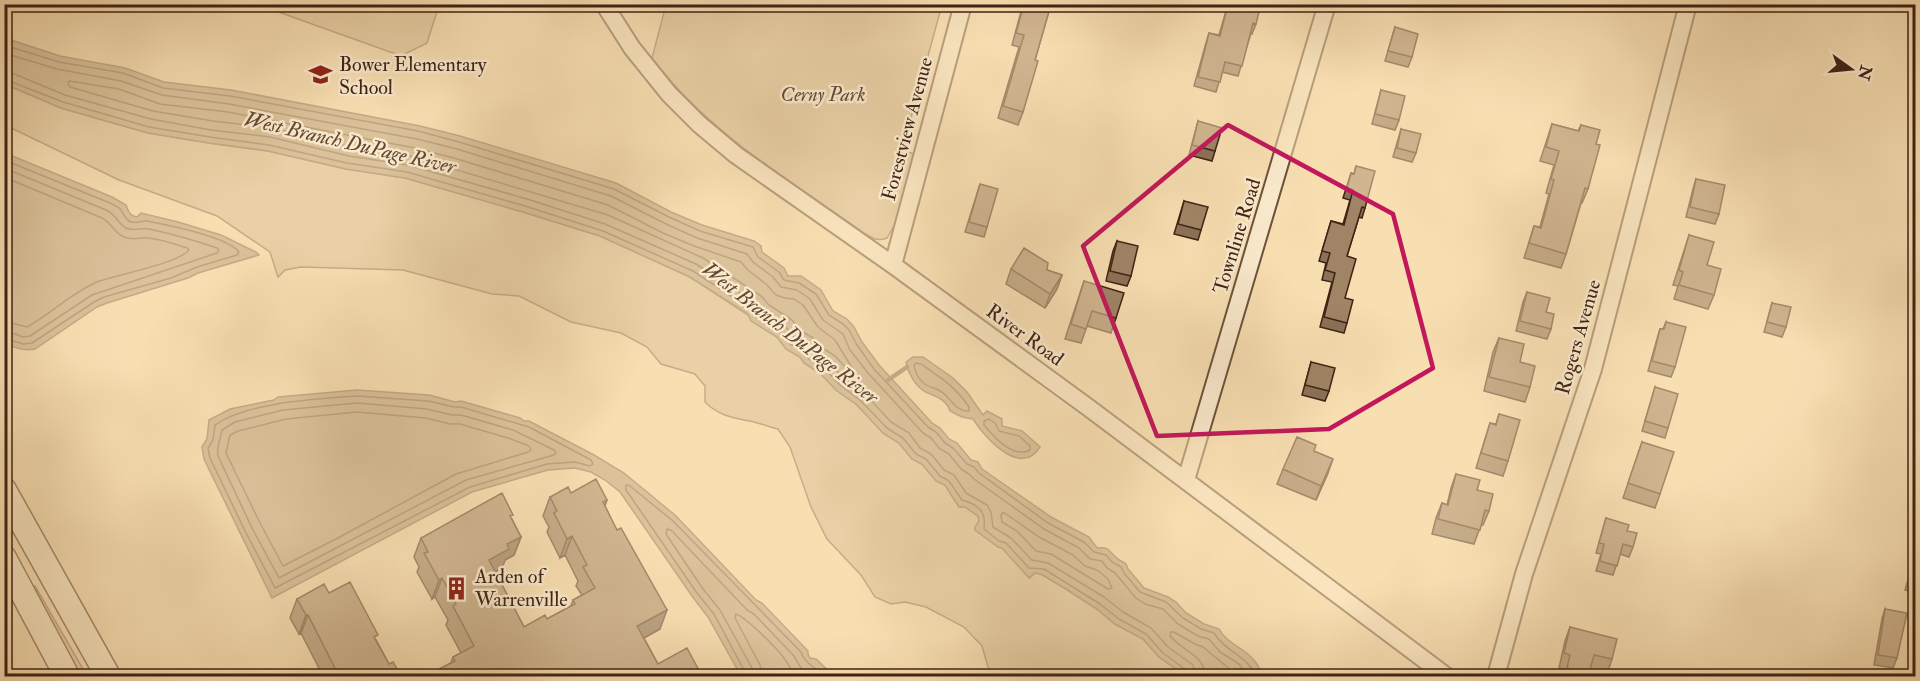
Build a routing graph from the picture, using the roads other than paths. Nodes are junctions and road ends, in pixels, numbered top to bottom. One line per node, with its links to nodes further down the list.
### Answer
1 (604, 4): 5 (street, River Road)
2 (963, 4): 5 (street, Forestview Avenue)
3 (1327, 4): 6 (street, Townline Road)
4 (1688, 4): 12 (street, Rogers Avenue)
5 (893, 265): 6 (street, River Road)
6 (1186, 480): 11 (street, River Road)
7 (4, 490): 10 (main road)
8 (4, 558): 9 (main road)
9 (67, 676)
10 (108, 676)
11 (1446, 676)
12 (1496, 676)

